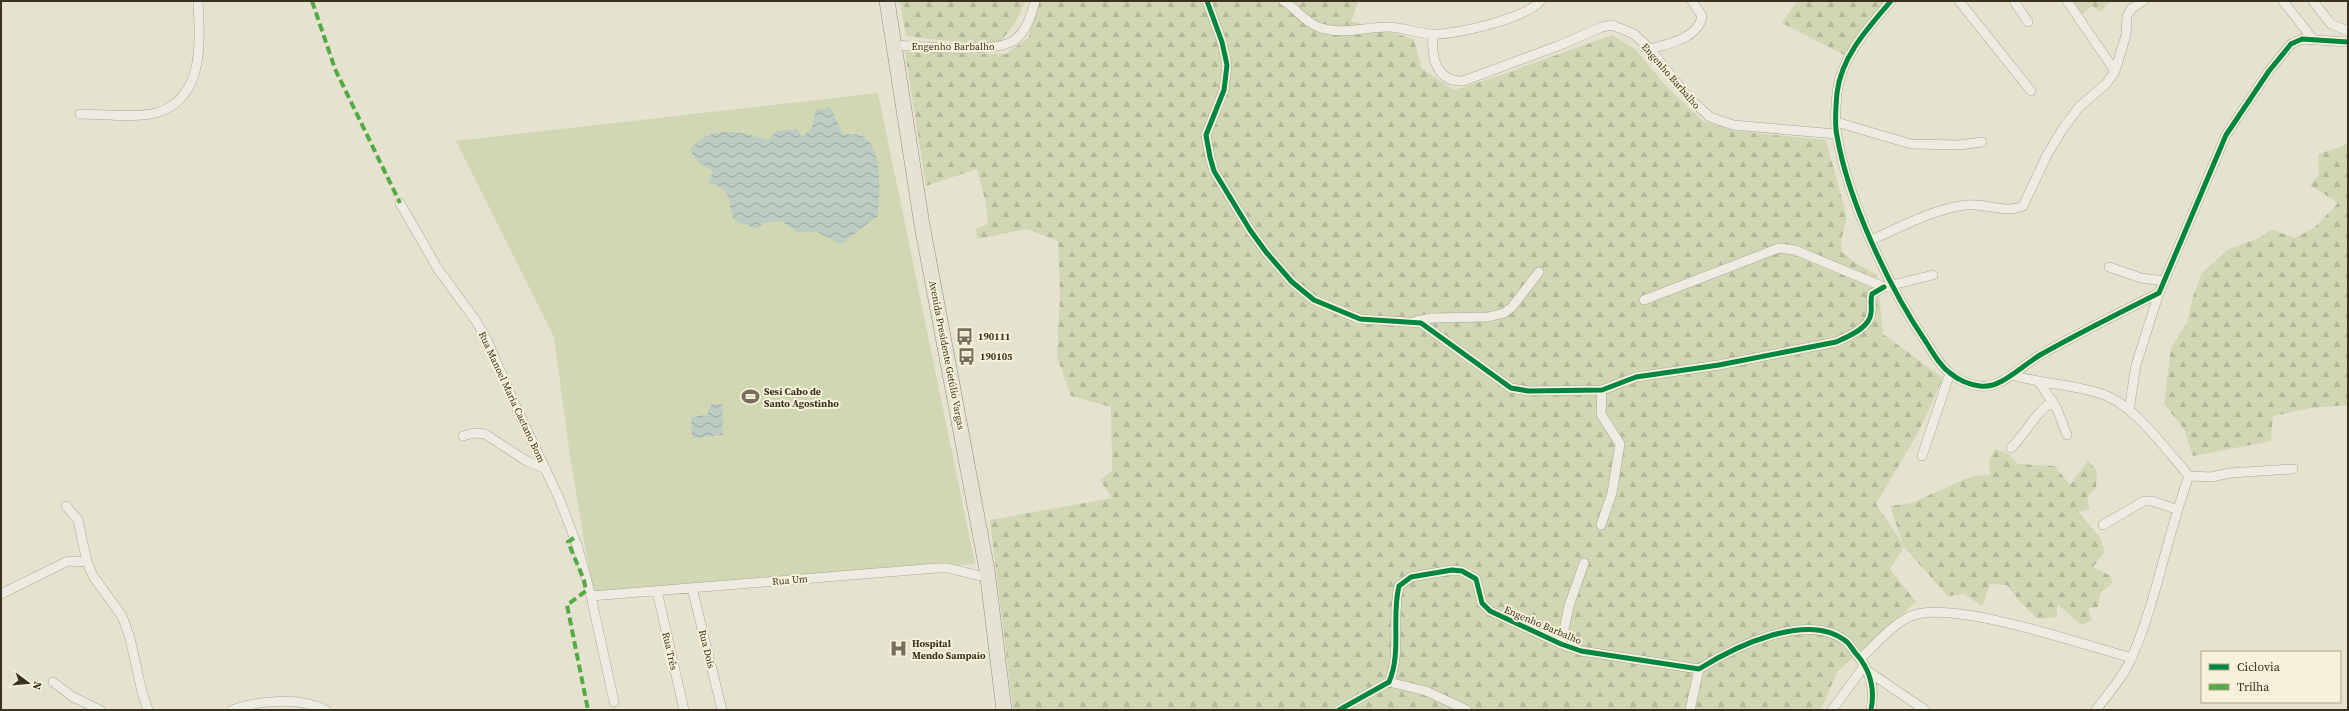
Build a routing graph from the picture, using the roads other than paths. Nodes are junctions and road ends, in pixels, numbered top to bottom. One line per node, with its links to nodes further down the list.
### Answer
1 (198, 1): 24 (street)
2 (887, 1): 20 (main road, Avenida Presidente Getúlio Vargas)
3 (1035, 1): 20 (street, Engenho Barbalho)
4 (1207, 1): 38 (street)
5 (1284, 1): 17 (street)
6 (1692, 1): 21 (street)
7 (1891, 1): 25 (street)
8 (1959, 1): 23 (street)
9 (2014, 1): 15 (street)
10 (2067, 1): 22 (street)
11 (2143, 1): 22 (street)
12 (2283, 1): 18 (street)
13 (2313, 1): 16 (street)
14 (1537, 2): 17 (street)
15 (2028, 22)
16 (2348, 31)
17 (1433, 34): 21 (street, Engenho Barbalho)
18 (2312, 38): 19 (street); 33 (street)
19 (2348, 42)
20 (893, 46): 58 (main road, Avenida Presidente Getúlio Vargas)
21 (1650, 49): 26 (street, Engenho Barbalho)
22 (2115, 71): 29 (street)
23 (2031, 91)
24 (80, 114)
25 (1836, 122): 26 (street); 27 (street)
26 (1836, 134): 29 (street)
27 (1982, 142)
28 (400, 203): 49 (street, Rua Manoel Maria Caetano Bom)
29 (1871, 240): 34 (street)
30 (2109, 268): 33 (street)
31 (1539, 272): 38 (street)
32 (1934, 275): 34 (street)
33 (2164, 281): 36 (street)
34 (1894, 286): 35 (street); 39 (street)
35 (1884, 287): 37 (street); 42 (street)
36 (2159, 293): 40 (street); 44 (street)
37 (1644, 300)
38 (1415, 322): 42 (street)
39 (1950, 373): 40 (street); 48 (street)
40 (2012, 375): 41 (street)
41 (2039, 382): 43 (street); 44 (street)
42 (1602, 390): 54 (street)
43 (2053, 401): 45 (street); 47 (street)
44 (2129, 410): 51 (street)
45 (2067, 435)
46 (463, 436): 49 (street)
47 (2011, 448)
48 (1922, 456)
49 (546, 469): 62 (street, Rua Manoel Maria Caetano Bom)
50 (2293, 469): 51 (street)
51 (2189, 476): 53 (street)
52 (66, 506): 56 (street)
53 (2176, 509): 55 (street); 64 (street)
54 (1601, 525)
55 (2103, 525)
56 (87, 562): 61 (street); 71 (street)
57 (1584, 563): 63 (street)
58 (988, 578): 59 (street, Rua Um); 76 (main road, Avenida Presidente Getúlio Vargas)
59 (692, 588): 60 (street, Rua Um); 75 (street, Rua Dois)
60 (657, 591): 62 (street, Rua Um); 74 (street, Rua Três)
61 (1, 594)
62 (591, 596): 69 (street, Rua Manoel Maria Caetano Bom)
63 (1562, 644): 66 (street, Engenho Barbalho); 68 (street, Engenho Barbalho)
64 (2132, 658): 65 (street); 83 (street)
65 (1865, 665): 66 (street); 80 (street); 81 (street); 82 (street)
66 (1699, 669): 79 (street)
67 (53, 682): 70 (street)
68 (1389, 682): 77 (street); 78 (street)
69 (614, 702)
70 (100, 710)
71 (148, 710)
72 (232, 710): 73 (street)
73 (326, 710)
74 (684, 710)
75 (722, 710)
76 (1004, 710)
77 (1339, 710)
78 (1467, 710)
79 (1690, 710)
80 (1832, 710)
81 (1871, 710)
82 (1926, 710)
83 (2096, 710)

